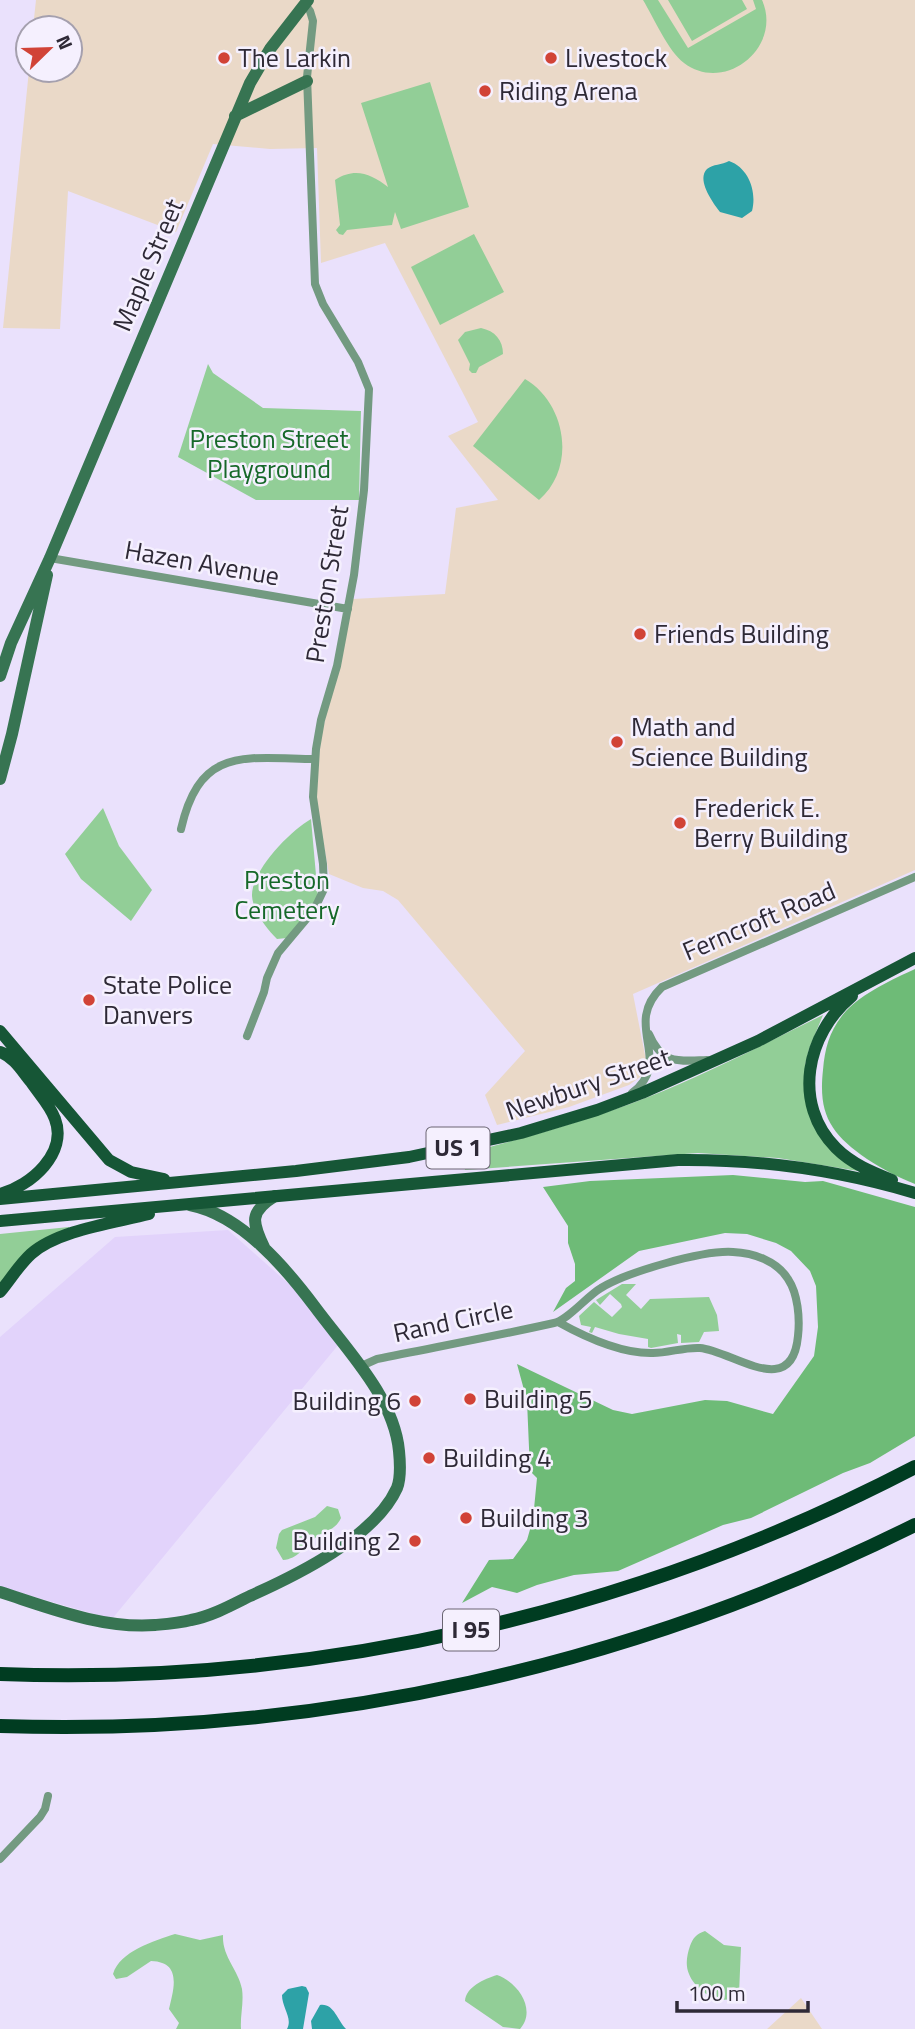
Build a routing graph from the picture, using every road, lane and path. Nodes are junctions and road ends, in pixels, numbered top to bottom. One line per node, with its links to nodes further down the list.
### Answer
1 (306, 2): 2 (street, Preston Street); 3 (main road, Maple Street)
2 (307, 81): 3 (main road); 5 (street, Preston Street)
3 (235, 116): 4 (main road, Maple Street)
4 (50, 558): 5 (street, Hazen Avenue); 6 (main road, Maple Street); 8 (main road, Maple Street)
5 (348, 610): 7 (street, Preston Street)
6 (0, 676)
7 (315, 759): 9 (street); 15 (street, Preston Street)
8 (0, 779)
9 (181, 829)
10 (915, 877): 13 (street, Ferncroft Road)
11 (915, 958): 12 (main road, Newbury Street / US 1)
12 (884, 975): 17 (main road, Newbury Street / US 1); 20 (main road)
13 (646, 1028): 17 (street); 18 (street, Ferncroft Road)
14 (0, 1031): 19 (main road)
15 (247, 1036)
16 (0, 1052): 21 (main road)
17 (715, 1061): 18 (main road, Newbury Street / US 1)
18 (621, 1101): 19 (main road, Newbury Street / US 1)
19 (181, 1182): 21 (main road, Newbury Street / US 1)
20 (915, 1192): 22 (main road, US 1)
21 (0, 1196)
22 (275, 1196): 23 (main road, US 1); 25 (main road)
23 (186, 1204): 24 (main road, US 1); 25 (main road); 26 (main road)
24 (0, 1221)
25 (266, 1250): 28 (main road)
26 (0, 1292)
27 (558, 1322): 27 (street, Rand Circle); 28 (street, Rand Circle)
28 (359, 1367): 31 (main road)
29 (915, 1467): 32 (highway, I 95)
30 (915, 1525): 33 (highway, I 95)
31 (0, 1592)
32 (0, 1674)
33 (0, 1726)
34 (48, 1796): 35 (street)
35 (0, 1859)

